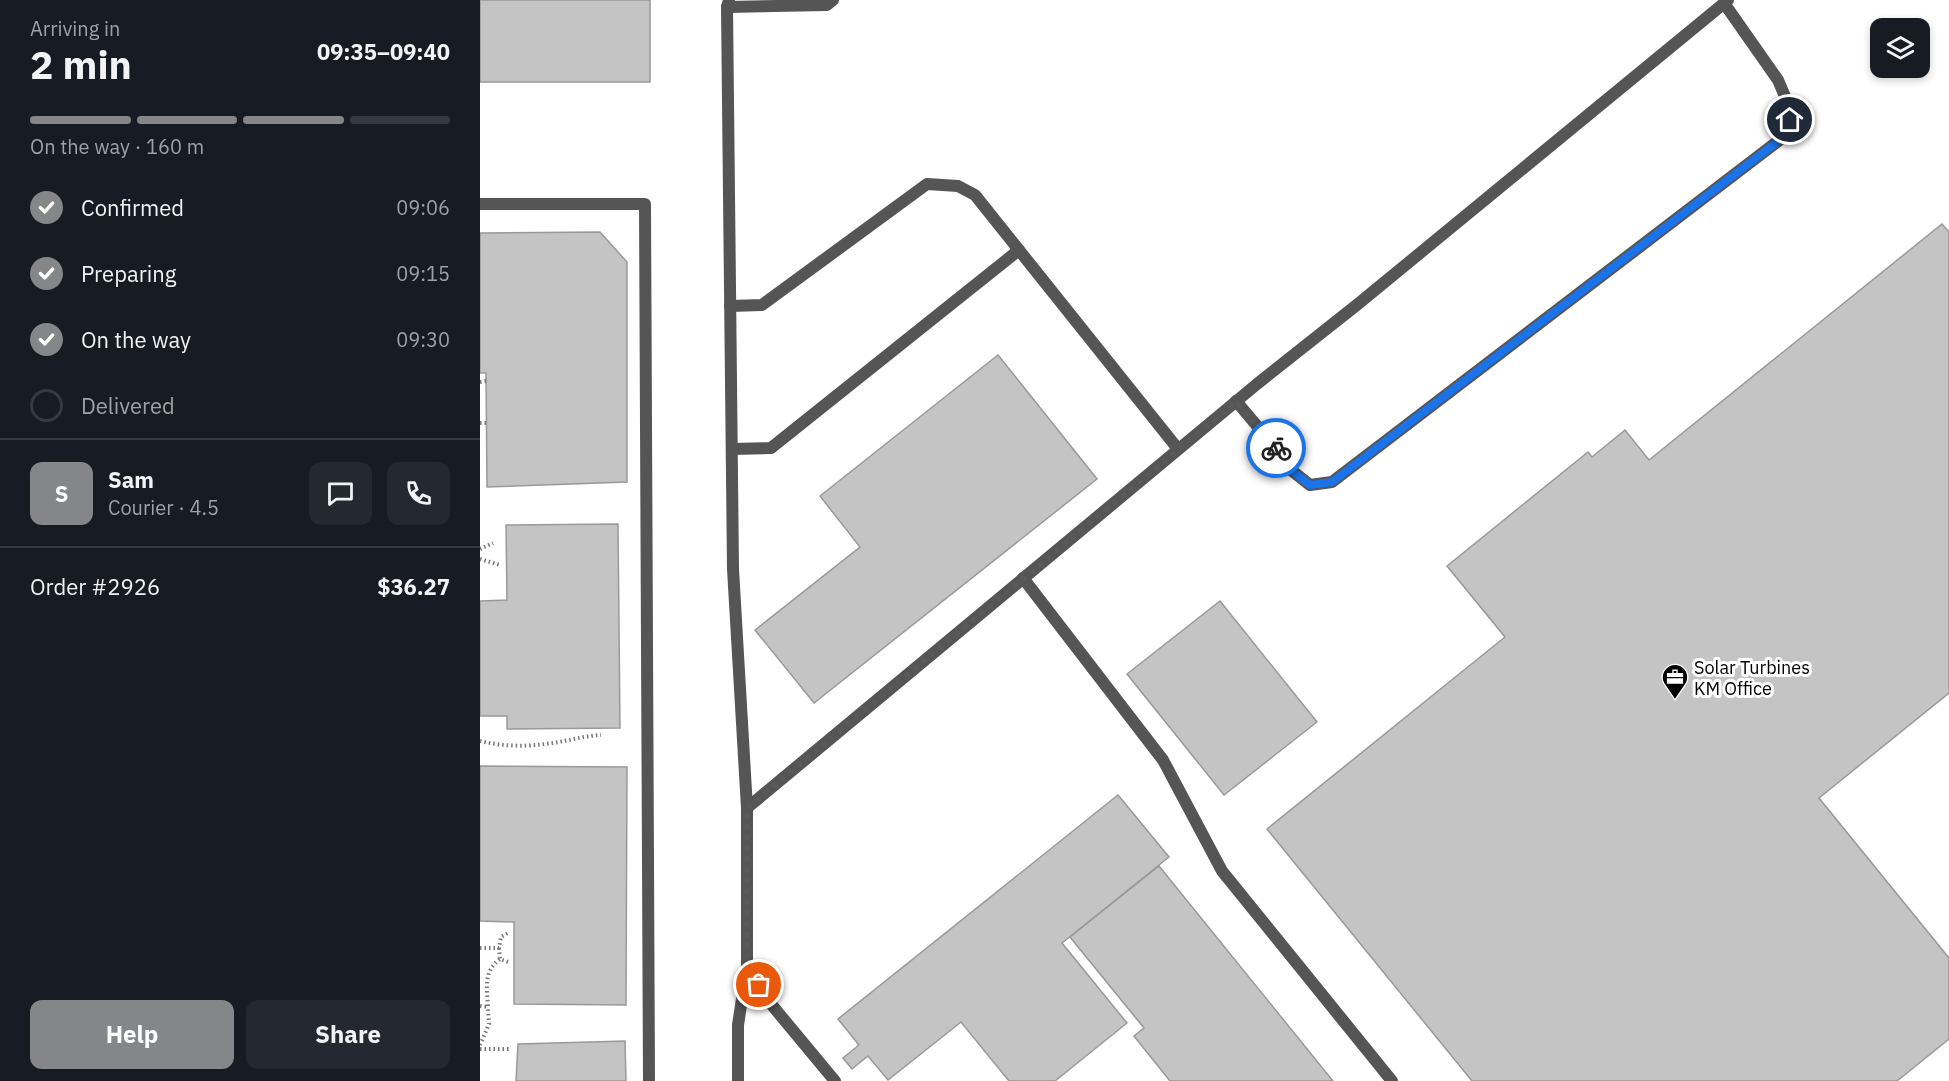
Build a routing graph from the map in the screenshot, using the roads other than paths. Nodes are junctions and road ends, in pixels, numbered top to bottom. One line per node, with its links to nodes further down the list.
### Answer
1 (833, 0): 3 (lane)
2 (1726, 1): 7 (lane); 7 (lane)
3 (728, 4): 6 (lane)
4 (480, 204): 13 (lane)
5 (1019, 250): 6 (lane); 8 (lane); 9 (lane)
6 (730, 306): 8 (lane)
7 (1236, 402): 9 (lane)
8 (732, 449): 11 (lane)
9 (1178, 449): 10 (lane)
10 (1023, 578): 11 (lane); 16 (lane)
11 (747, 808): 12 (lane)
12 (747, 966): 14 (lane); 15 (lane)
13 (649, 1081)
14 (738, 1081)
15 (836, 1081)
16 (1392, 1081)

